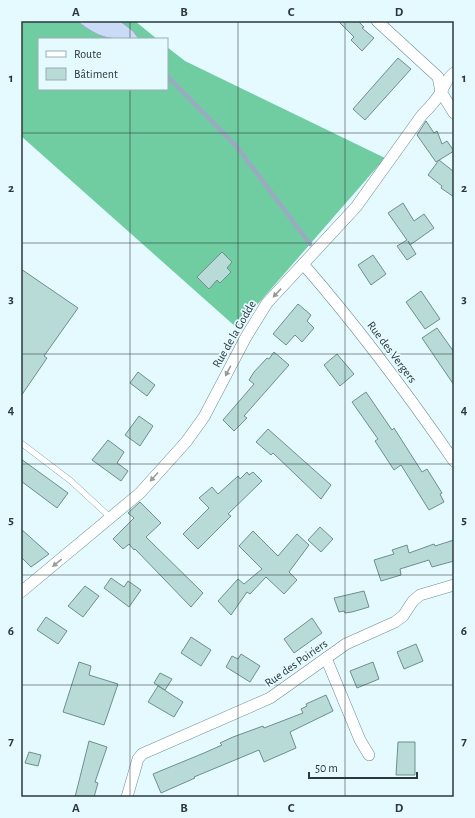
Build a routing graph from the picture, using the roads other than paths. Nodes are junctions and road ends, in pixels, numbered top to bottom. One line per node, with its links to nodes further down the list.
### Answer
1 (377, 21): 3 (street)
2 (454, 73): 3 (street, Rue de la Godde)
3 (441, 92): 4 (street); 5 (street, Rue de la Godde)
4 (454, 114)
5 (303, 264): 7 (street, Rue des Vergers); 8 (street, Rue de la Godde, one-way to 8)
6 (21, 443): 8 (lane)
7 (454, 462)
8 (111, 519): 10 (street, Rue de la Godde, one-way to 10)
9 (454, 585): 11 (street, Rue des Poiriers)
10 (21, 592)
11 (326, 658): 12 (street); 13 (street, Rue des Poiriers)
12 (369, 755)
13 (127, 797)

